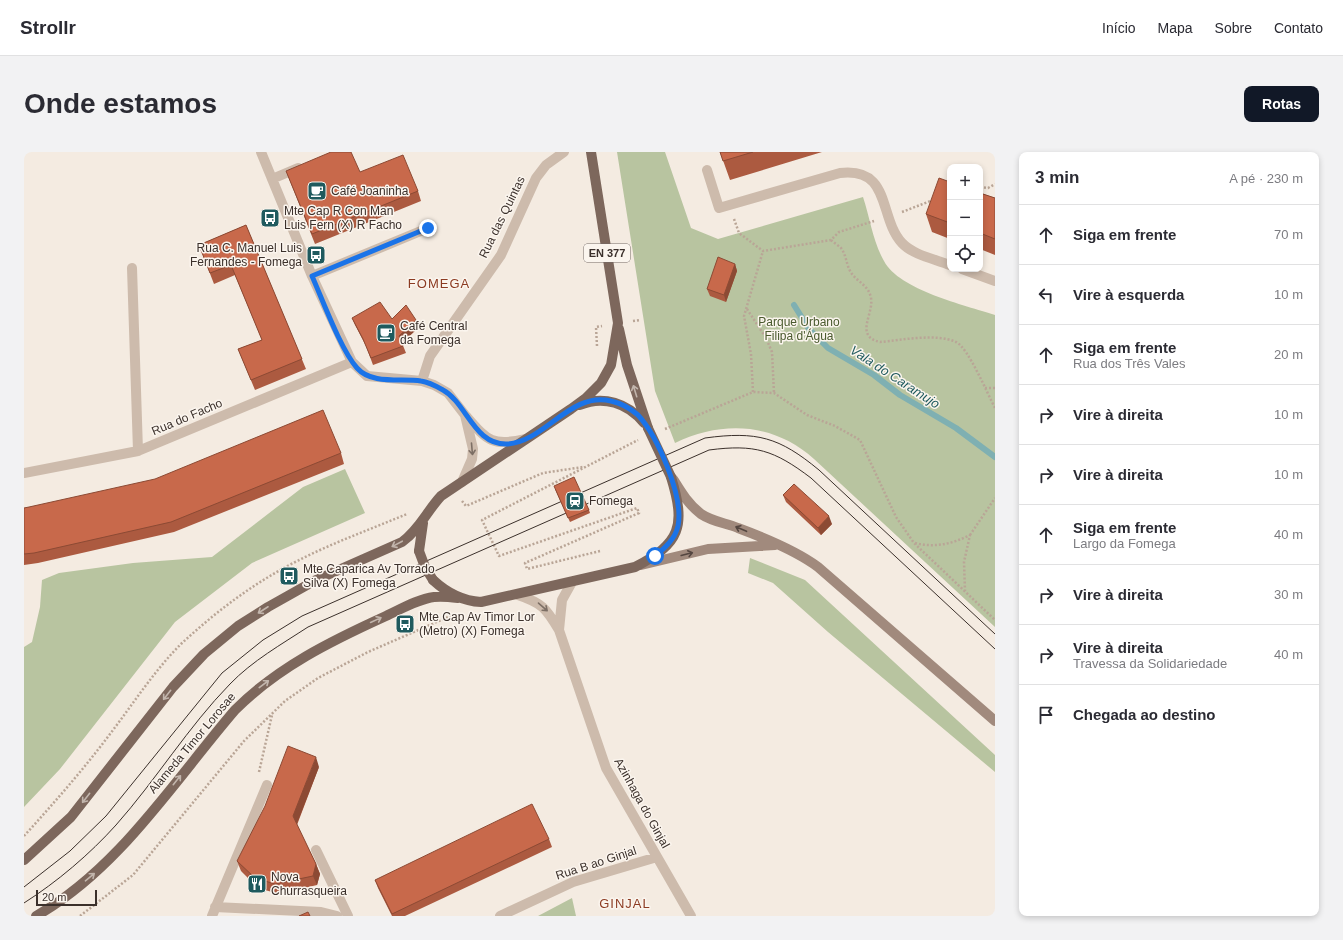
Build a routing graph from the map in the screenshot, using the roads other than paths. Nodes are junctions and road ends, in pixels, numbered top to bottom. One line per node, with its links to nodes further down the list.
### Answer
1 (261, 152): 6 (street)
2 (564, 152): 15 (street, Rua das Quintas)
3 (591, 152): 13 (main road, EN 377)
4 (308, 164): 6 (street)
5 (707, 170): 8 (street)
6 (272, 179): 11 (street)
7 (428, 228): 11 (street)
8 (947, 264)
9 (132, 268): 20 (street)
10 (970, 272): 12 (street)
11 (312, 276): 14 (street)
12 (995, 281)
13 (618, 323): 16 (main road, EN 377); 18 (main road, EN 377, one-way to 13)
14 (352, 362): 15 (street); 20 (street, Rua do Facho)
15 (422, 381): 17 (street)
16 (570, 409): 18 (main road); 19 (main road)
17 (465, 415): 19 (street); 23 (street, one-way to 23)
18 (648, 428): 22 (main road, bridge)
19 (525, 439): 23 (main road)
20 (138, 452): 21 (street, Rua do Facho)
21 (24, 473)
22 (671, 477): 25 (main road, one-way to 22); 26 (main road)
23 (462, 482): 24 (main road)
24 (424, 517): 29 (main road, bridge); 35 (main road, one-way to 35)
25 (777, 545): 26 (main road, one-way to 25); 31 (main road)
26 (635, 567): 27 (main road)
27 (572, 582): 28 (main road); 30 (street, Azinhaga do Ginjal)
28 (518, 595): 29 (main road); 30 (street, Azinhaga do Ginjal, one-way to 30)
29 (458, 598): 37 (main road, Alameda Timor Lorosae, one-way to 29)
30 (559, 630): 34 (street, Azinhaga do Ginjal)
31 (995, 721)
32 (267, 785): 36 (street)
33 (316, 850): 39 (street)
34 (657, 857): 40 (street, Rua B ao Ginjal); 41 (street, Azinhaga do Ginjal)
35 (24, 860)
36 (213, 911): 38 (street)
37 (36, 916)
38 (337, 916)
39 (348, 916)
40 (500, 916)
41 (691, 916)

